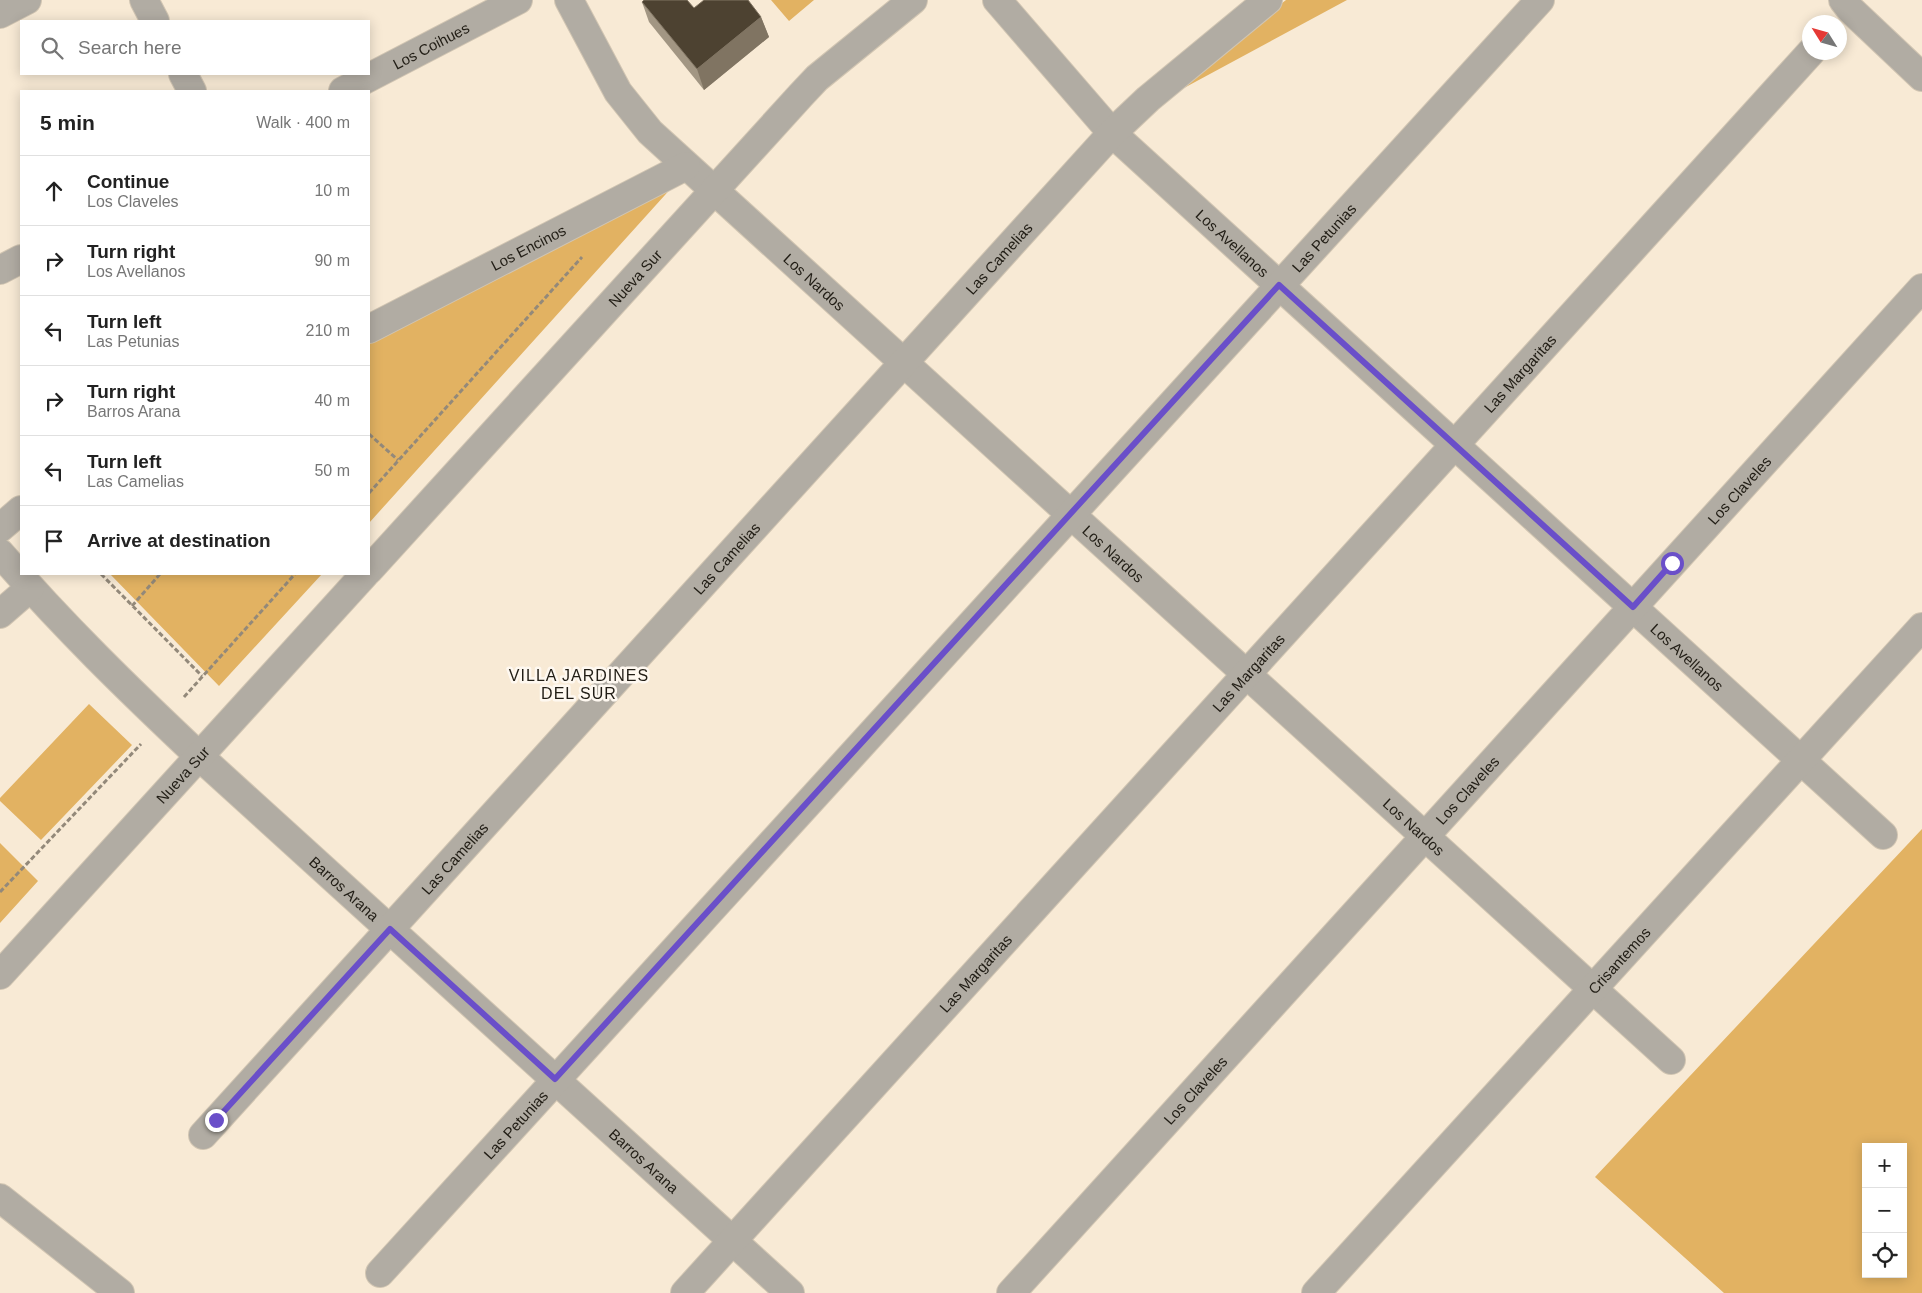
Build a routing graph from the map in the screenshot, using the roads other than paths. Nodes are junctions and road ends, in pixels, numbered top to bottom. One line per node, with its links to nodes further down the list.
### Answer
1 (27, 0): 10 (street)
2 (144, 0): 11 (street)
3 (518, 0): 16 (street, Los Coihues)
4 (569, 0): 18 (street, Los Nardos)
5 (913, 0): 19 (street, Nueva Sur)
6 (997, 0): 17 (street, Los Avellanos)
7 (1268, 0): 17 (street, Las Camelias)
8 (1540, 0): 22 (street, Las Petunias)
9 (1848, 8): 14 (street)
10 (0, 14)
11 (154, 20)
12 (1804, 60): 26 (street, Las Margaritas)
13 (184, 75): 15 (street)
14 (1922, 77)
15 (191, 90)
16 (345, 90)
17 (1112, 133): 22 (street, Los Avellanos); 25 (street, Las Camelias)
18 (686, 166): 19 (street, Los Nardos); 24 (street, Los Encinos)
19 (714, 191): 25 (street, Los Nardos); 31 (street, Nueva Sur)
20 (20, 260): 21 (street)
21 (0, 270)
22 (1279, 285): 26 (street, Los Avellanos); 28 (street, Las Petunias)
23 (1922, 288): 34 (street, Los Claveles)
24 (370, 328)
25 (904, 364): 28 (street, Los Nardos); 42 (street, Las Camelias)
26 (1454, 445): 34 (street, Los Avellanos); 37 (street, Las Margaritas)
27 (20, 511): 29 (street)
28 (1070, 514): 37 (street, Los Nardos); 46 (street, Las Petunias)
29 (0, 528)
30 (0, 553): 33 (street, Barros Arana)
31 (370, 569)
32 (364, 575): 38 (street, Nueva Sur)
33 (30, 588): 35 (street); 38 (street, Barros Arana)
34 (1633, 607): 39 (street, Los Avellanos); 41 (street, Los Claveles)
35 (0, 614)
36 (1922, 627): 39 (street, Crisantemos)
37 (1246, 674): 41 (street, Los Nardos); 49 (street, Las Margaritas)
38 (199, 756): 42 (street, Barros Arana); 43 (street, Nueva Sur)
39 (1801, 760): 40 (street, Los Avellanos); 44 (street, Crisantemos)
40 (1883, 835)
41 (1425, 837): 44 (street, Los Nardos); 54 (street, Los Claveles)
42 (390, 929): 46 (street, Barros Arana); 47 (street, Las Camelias)
43 (0, 975)
44 (1593, 989): 45 (street, Los Nardos); 55 (street, Crisantemos)
45 (1671, 1060)
46 (555, 1079): 49 (street, Barros Arana); 50 (street, Las Petunias)
47 (203, 1135)
48 (0, 1198): 51 (street)
49 (732, 1240): 52 (street, Las Margaritas); 53 (street, Barros Arana)
50 (380, 1273)
51 (120, 1293)
52 (685, 1293)
53 (790, 1293)
54 (1011, 1293)
55 (1316, 1293)

